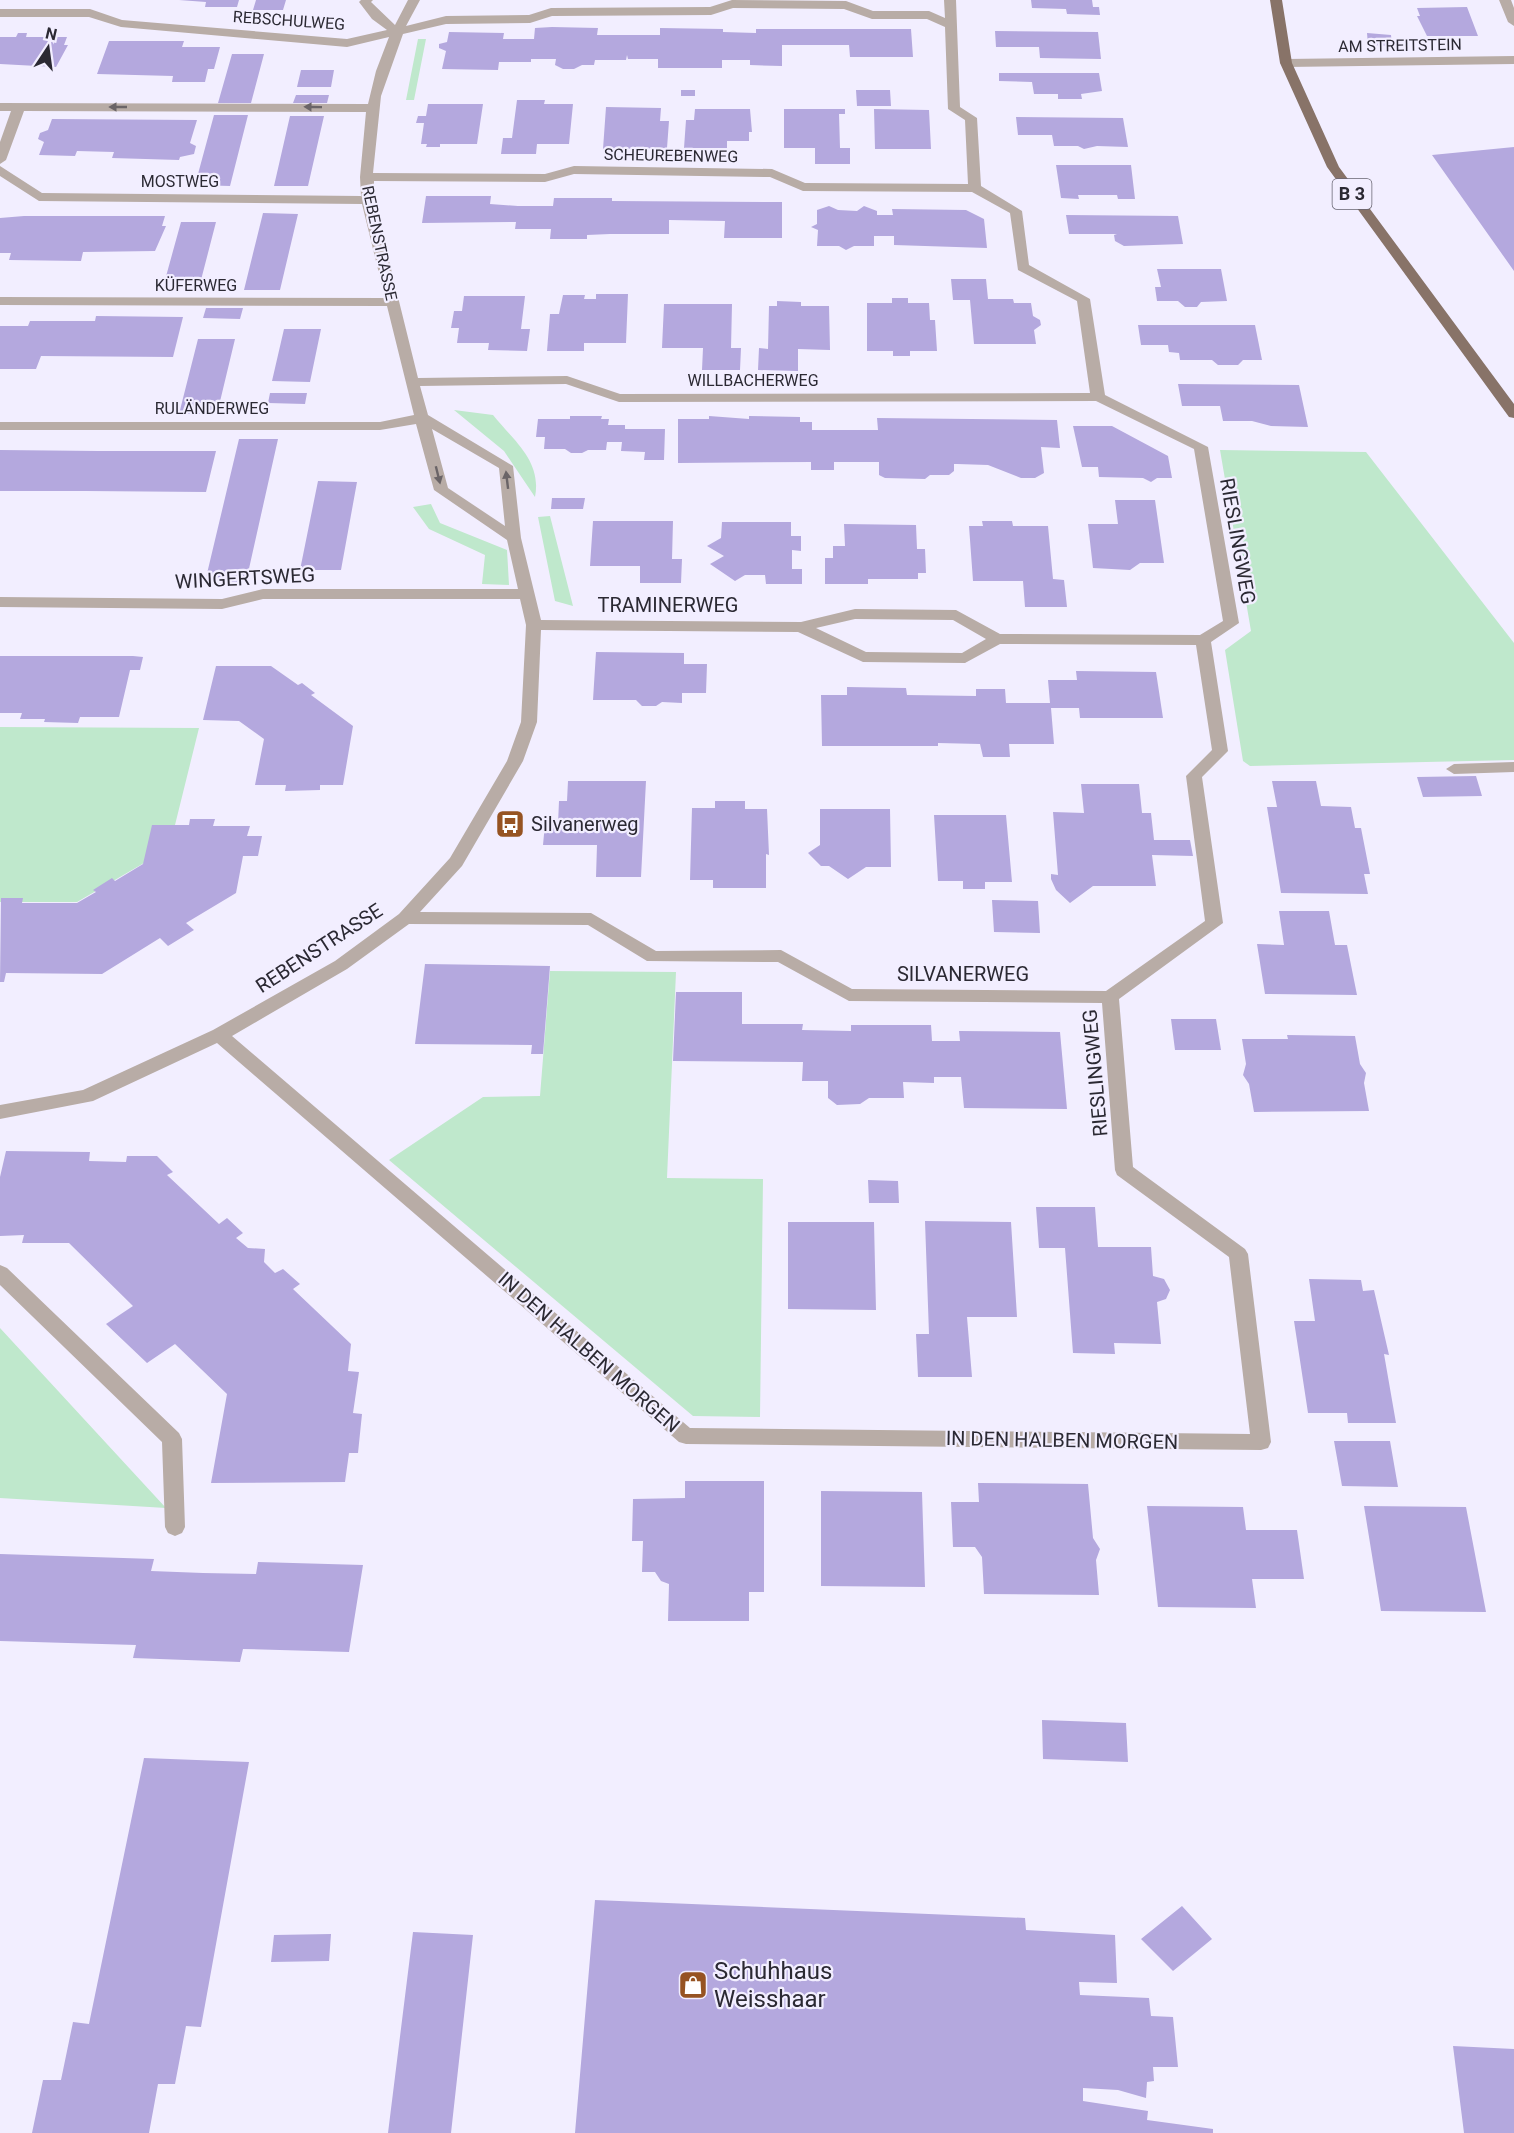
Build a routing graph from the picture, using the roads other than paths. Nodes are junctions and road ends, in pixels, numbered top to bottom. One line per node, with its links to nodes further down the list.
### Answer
1 (367, 0): 9 (street)
2 (414, 0): 9 (street, REBENSTRASSE)
3 (950, 0): 8 (street)
4 (1276, 0): 11 (main road, B 3)
5 (1505, 0): 7 (street)
6 (0, 13): 9 (street, REBSCHULWEG)
7 (1514, 22)
8 (951, 25): 9 (street, REBSCHULWEG); 18 (street)
9 (396, 31): 14 (street, REBENSTRASSE)
10 (1514, 60): 11 (street, AM STREITSTEIN)
11 (1286, 63): 24 (main road, B 3)
12 (0, 107): 13 (street)
13 (19, 107): 14 (street, one-way to 13); 15 (street)
14 (371, 108): 17 (street, REBENSTRASSE)
15 (0, 160)
16 (0, 170): 19 (street, MOSTWEG)
17 (366, 177): 18 (street, SCHEUREBENWEG); 19 (street, REBENSTRASSE)
18 (975, 188): 23 (street)
19 (368, 200): 21 (street, REBENSTRASSE)
20 (0, 301): 21 (street, KÜFERWEG)
21 (392, 302): 22 (street, REBENSTRASSE)
22 (412, 382): 23 (street, WILLBACHERWEG); 25 (street, REBENSTRASSE)
23 (1098, 397): 33 (street, RIESLINGWEG)
24 (1514, 414)
25 (423, 418): 26 (street, RULÄNDERWEG); 27 (street, REBENSTRASSE, one-way to 27); 27 (street, REBENSTRASSE, one-way to 25)
26 (0, 426)
27 (514, 538): 28 (street, REBENSTRASSE)
28 (528, 594): 29 (street, WINGERTSWEG); 30 (street, REBENSTRASSE)
29 (0, 602)
30 (534, 625): 31 (street, TRAMINERWEG); 36 (street, REBENSTRASSE)
31 (801, 627): 32 (street, TRAMINERWEG); 32 (street, TRAMINERWEG)
32 (997, 639): 33 (street)
33 (1203, 640): 37 (street, RIESLINGWEG)
34 (1514, 767): 35 (street)
35 (1454, 769)
36 (405, 918): 37 (street, SILVANERWEG); 38 (street, REBENSTRASSE)
37 (1110, 997): 41 (street, RIESLINGWEG)
38 (219, 1035): 39 (street, REBENSTRASSE); 41 (street, IN DEN HALBEN MORGEN)
39 (0, 1112)
40 (0, 1273): 42 (street)
41 (1261, 1442)
42 (175, 1527)

